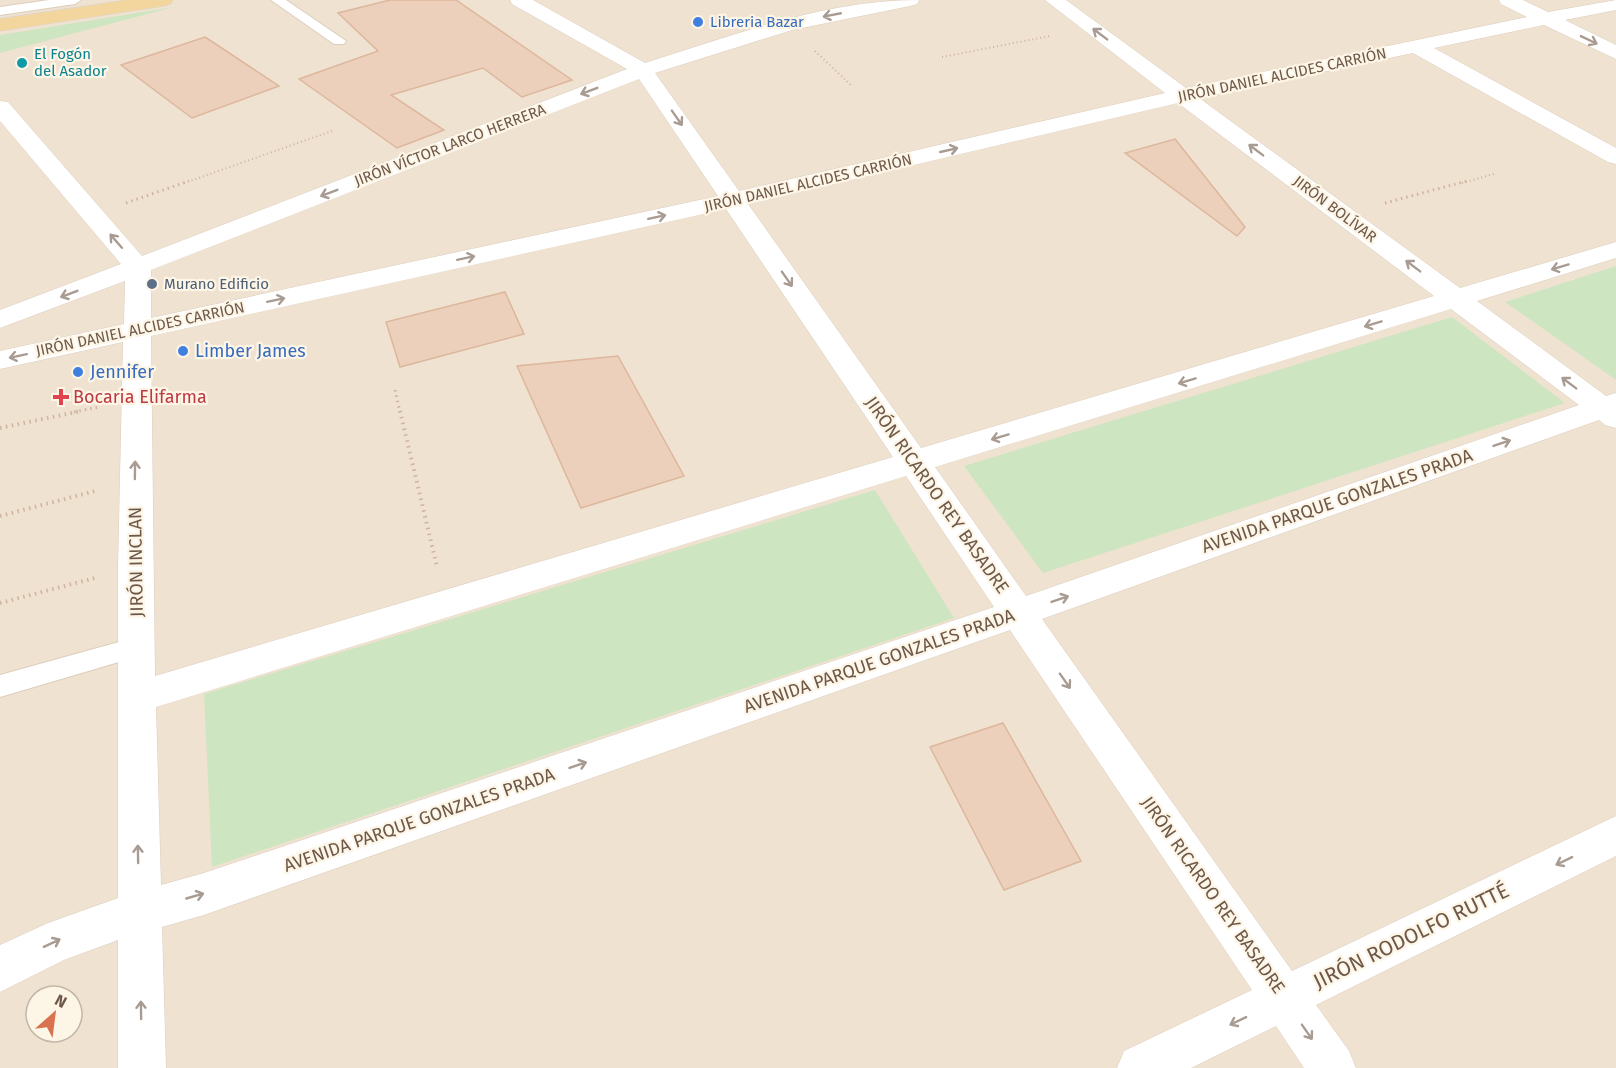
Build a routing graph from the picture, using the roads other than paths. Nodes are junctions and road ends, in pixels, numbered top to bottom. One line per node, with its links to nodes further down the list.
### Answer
1 (16, 0): 9 (lane)
2 (75, 0): 11 (lane)
3 (164, 0): 13 (main road)
4 (277, 0): 14 (lane)
5 (519, 0): 17 (street, JIRÓN RICARDO REY BASADRE)
6 (910, 0): 17 (street, JIRÓN VÍCTOR LARCO HERRERA, one-way to 17)
7 (1054, 0): 18 (street, JIRÓN BOLÍVAR, one-way to 7)
8 (1508, 0): 12 (street)
9 (0, 2)
10 (1616, 4): 12 (street, JIRÓN DANIEL ALCIDES CARRIÓN)
11 (0, 11)
12 (1547, 19): 15 (street, JIRÓN DANIEL ALCIDES CARRIÓN); 16 (street, one-way to 16)
13 (0, 26)
14 (339, 41)
15 (1418, 47): 18 (street, JIRÓN DANIEL ALCIDES CARRIÓN); 20 (street)
16 (1616, 53)
17 (643, 70): 21 (street, JIRÓN RICARDO REY BASADRE, one-way to 21); 23 (street, JIRÓN VÍCTOR LARCO HERRERA, one-way to 23)
18 (1183, 95): 21 (street, JIRÓN DANIEL ALCIDES CARRIÓN, one-way to 18); 24 (street, JIRÓN BOLÍVAR, one-way to 18)
19 (0, 107): 23 (street, one-way to 19)
20 (1616, 157)
21 (733, 200): 26 (street, JIRÓN DANIEL ALCIDES CARRIÓN, one-way to 21); 29 (street, JIRÓN RICARDO REY BASADRE, one-way to 29)
22 (1616, 250): 24 (street, one-way to 24)
23 (138, 267): 25 (street, JIRÓN VÍCTOR LARCO HERRERA, one-way to 25); 26 (street, JIRÓN INCLAN)
24 (1456, 299): 28 (street, JIRÓN BOLÍVAR, one-way to 24); 29 (street, one-way to 29)
25 (0, 320)
26 (136, 330): 27 (street, JIRÓN DANIEL ALCIDES CARRIÓN, one-way to 27); 31 (street, JIRÓN INCLAN, one-way to 26)
27 (0, 360)
28 (1612, 409): 30 (street, AVENIDA PARQUE GONZALES PRADA, one-way to 28)
29 (915, 463): 30 (street, JIRÓN RICARDO REY BASADRE); 33 (street)
30 (1018, 614): 35 (street, AVENIDA PARQUE GONZALES PRADA, one-way to 30); 37 (street, JIRÓN RICARDO REY BASADRE, one-way to 37)
31 (137, 647): 32 (lane); 33 (street, JIRÓN INCLAN)
32 (0, 686)
33 (137, 697): 35 (street, JIRÓN INCLAN, one-way to 33)
34 (1616, 835): 37 (street, JIRÓN RODOLFO RUTTÉ, one-way to 37)
35 (139, 912): 36 (street, AVENIDA PARQUE GONZALES PRADA, one-way to 35); 38 (street, JIRÓN INCLAN, one-way to 35)
36 (0, 970)
37 (1284, 999): 39 (street, JIRÓN RODOLFO RUTTÉ, one-way to 39); 40 (street, JIRÓN RICARDO REY BASADRE, one-way to 40)
38 (142, 1068)
39 (1142, 1068)
40 (1332, 1068)

